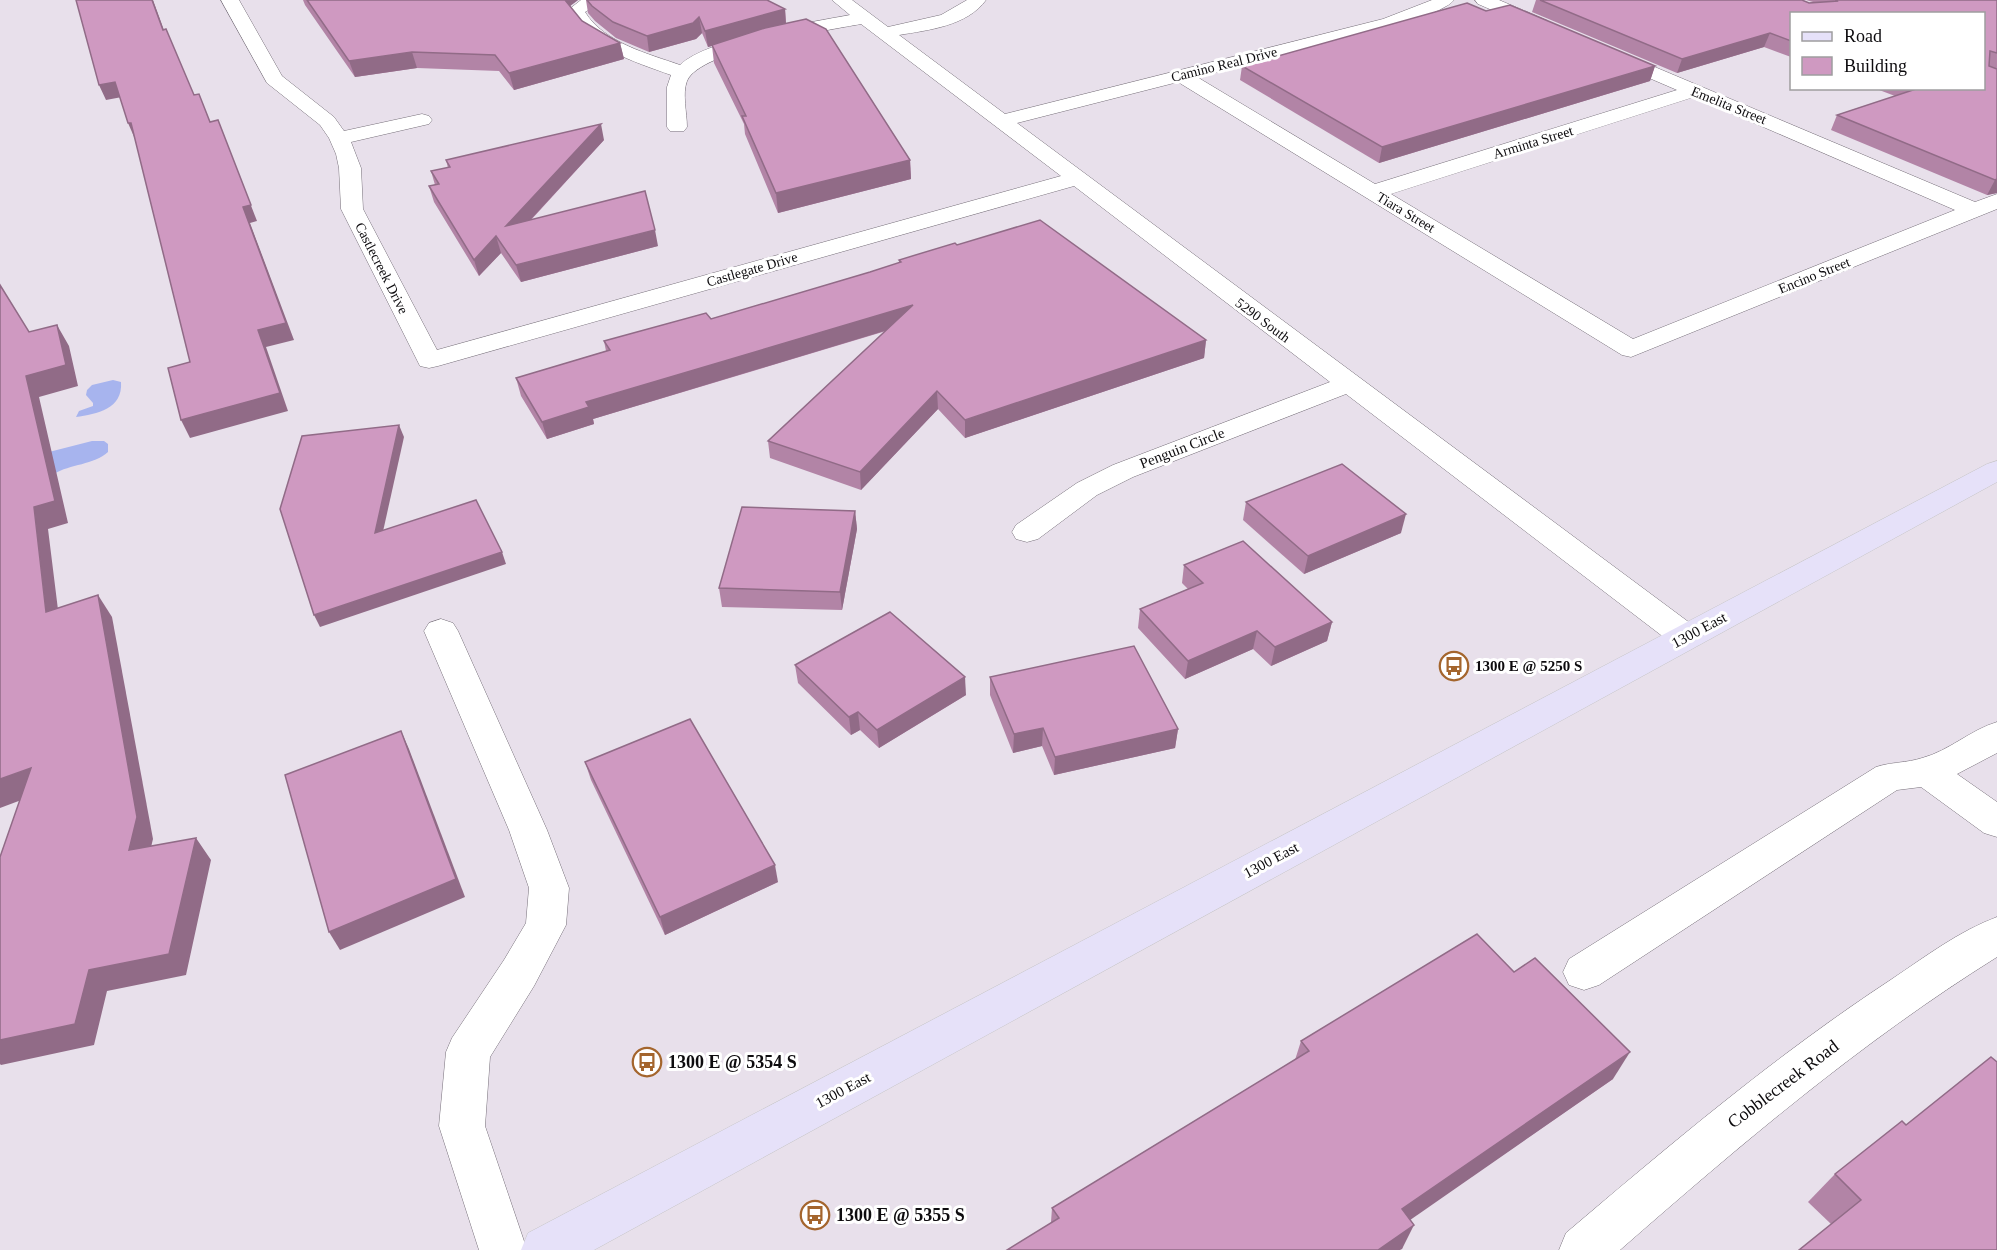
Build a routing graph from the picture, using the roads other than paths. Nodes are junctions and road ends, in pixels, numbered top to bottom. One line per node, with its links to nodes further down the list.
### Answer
1 (230, 0): 16 (street, Castlecreek Drive)
2 (601, 0): 10 (street)
3 (841, 0): 7 (street, 5290 South)
4 (977, 0): 7 (street)
5 (1445, 0): 11 (street, Camino Real Drive)
6 (1484, 0): 8 (street)
7 (874, 25): 10 (street); 14 (street, 5290 South)
8 (1557, 32)
9 (1599, 50): 12 (street, Emelita Street)
10 (682, 72): 15 (street)
11 (1180, 75): 14 (street, Camino Real Drive); 18 (street, Tiara Street)
12 (1694, 91): 18 (street, Arminta Street); 20 (street, Emelita Street)
13 (422, 120): 16 (street)
14 (1000, 121): 17 (street, 5290 South)
15 (677, 127)
16 (339, 138): 22 (street, Castlecreek Drive)
17 (1075, 179): 22 (street, Castlegate Drive); 23 (street, 5290 South)
18 (1373, 192): 21 (street, Tiara Street)
19 (1997, 201): 20 (street, Encino Street)
20 (1974, 210): 21 (street, Encino Street)
21 (1632, 349)
22 (429, 360)
23 (1348, 384): 25 (street, Penguin Circle); 27 (street, 5290 South)
24 (1997, 470): 27 (main road, 1300 East)
25 (1027, 532)
26 (441, 631): 33 (street)
27 (1686, 637): 34 (main road, 1300 East)
28 (1997, 735): 29 (street)
29 (1928, 772): 30 (street); 32 (street)
30 (1997, 822)
31 (1997, 935): 35 (street, Cobblecreek Road)
32 (1584, 972)
33 (503, 1250)
34 (545, 1250)
35 (1583, 1250)

